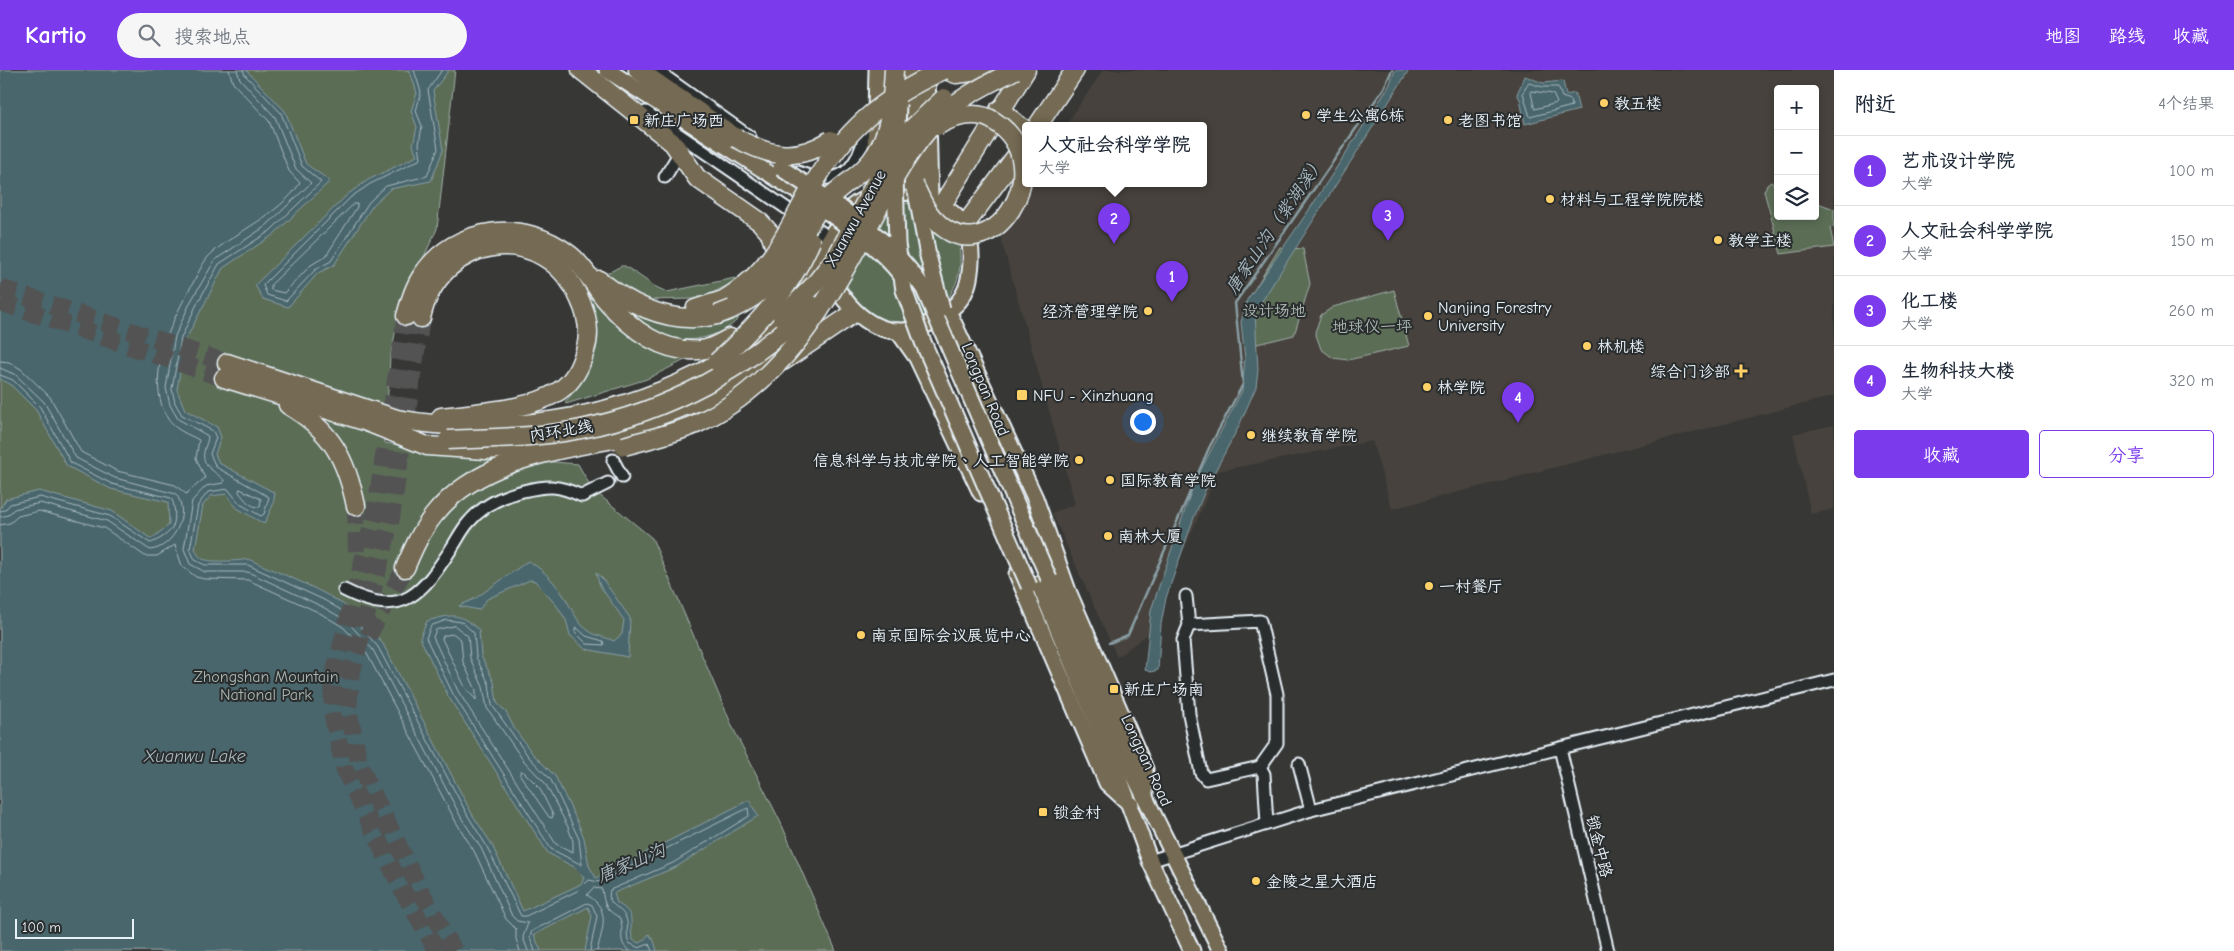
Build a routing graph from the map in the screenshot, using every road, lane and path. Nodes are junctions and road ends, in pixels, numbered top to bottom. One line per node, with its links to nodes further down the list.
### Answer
1 (581, 70): 31 (street); 35 (highway)
2 (607, 70): 62 (main road, Longpan Road, bridge)
3 (626, 70): 62 (main road, Longpan Road, bridge)
4 (638, 70): 16 (highway, bridge)
5 (656, 70): 23 (street)
6 (877, 70): 16 (main road)
7 (894, 70): 27 (highway, bridge)
8 (899, 70): 56 (main road, bridge)
9 (912, 70): 25 (highway, bridge)
10 (927, 70): 28 (main road)
11 (945, 70): 12 (highway); 16 (highway, bridge)
12 (989, 70): 42 (highway, Xuanwu Avenue, bridge)
13 (1015, 70): 20 (highway, Xuanwu Avenue, bridge)
14 (1026, 70): 17 (highway)
15 (1074, 70): 18 (highway)
16 (871, 110): 23 (street); 26 (main road); 36 (highway, bridge)
17 (999, 110): 19 (highway); 28 (highway)
18 (1040, 122)
19 (1022, 128)
20 (924, 134): 25 (highway, bridge); 33 (highway, Xuanwu Avenue, bridge)
21 (1022, 148): 30 (highway)
22 (677, 157): 24 (street)
23 (798, 172): 29 (street)
24 (665, 178)
25 (914, 185): 54 (main road, bridge)
26 (876, 196): 28 (main road); 29 (main road)
27 (824, 203): 35 (highway, bridge); 36 (highway, bridge)
28 (936, 203): 30 (main road)
29 (848, 210): 31 (main road)
30 (965, 225): 37 (main road)
31 (830, 238): 32 (main road)
32 (824, 258): 35 (highway); 38 (main road)
33 (851, 259): 46 (highway, 内环北线, bridge); 47 (highway, bridge)
34 (584, 270): 36 (highway); 40 (highway); 45 (highway)
35 (773, 306): 40 (highway); 42 (highway, bridge)
36 (712, 310)
37 (948, 311): 39 (main road); 54 (main road)
38 (854, 312): 39 (main road); 41 (highway)
39 (898, 331): 56 (main road)
40 (730, 338): 45 (highway)
41 (801, 349): 46 (highway); 47 (highway)
42 (717, 362): 44 (highway, 内环北线)
43 (268, 393): 44 (highway, 内环北线); 46 (highway, 内环北线); 51 (highway)
44 (338, 398): 45 (highway)
45 (440, 418)
46 (367, 422)
47 (540, 456): 52 (highway)
48 (613, 460): 49 (street)
49 (622, 477)
50 (608, 483): 53 (street)
51 (356, 506)
52 (405, 568)
53 (344, 590)
54 (1068, 591): 63 (main road)
55 (1186, 596): 57 (street)
56 (1030, 602): 64 (main road)
57 (1189, 625): 61 (street); 61 (street)
58 (1834, 680): 59 (street)
59 (1557, 749): 65 (street); 71 (street, 锁金中路); 72 (street, 锁金中路)
60 (1299, 764): 65 (street)
61 (1260, 767): 66 (street)
62 (1123, 768): 63 (main road, Longpan Road); 64 (main road, Longpan Road)
63 (1145, 797): 67 (main road, Longpan Road)
64 (1131, 805): 68 (main road, Longpan Road)
65 (1311, 810): 66 (street)
66 (1266, 824): 67 (street)
67 (1173, 852): 68 (street); 70 (main road, Longpan Road)
68 (1150, 860): 69 (main road, Longpan Road)
69 (1192, 951)
70 (1221, 951)
71 (1603, 951)
72 (1608, 951)

